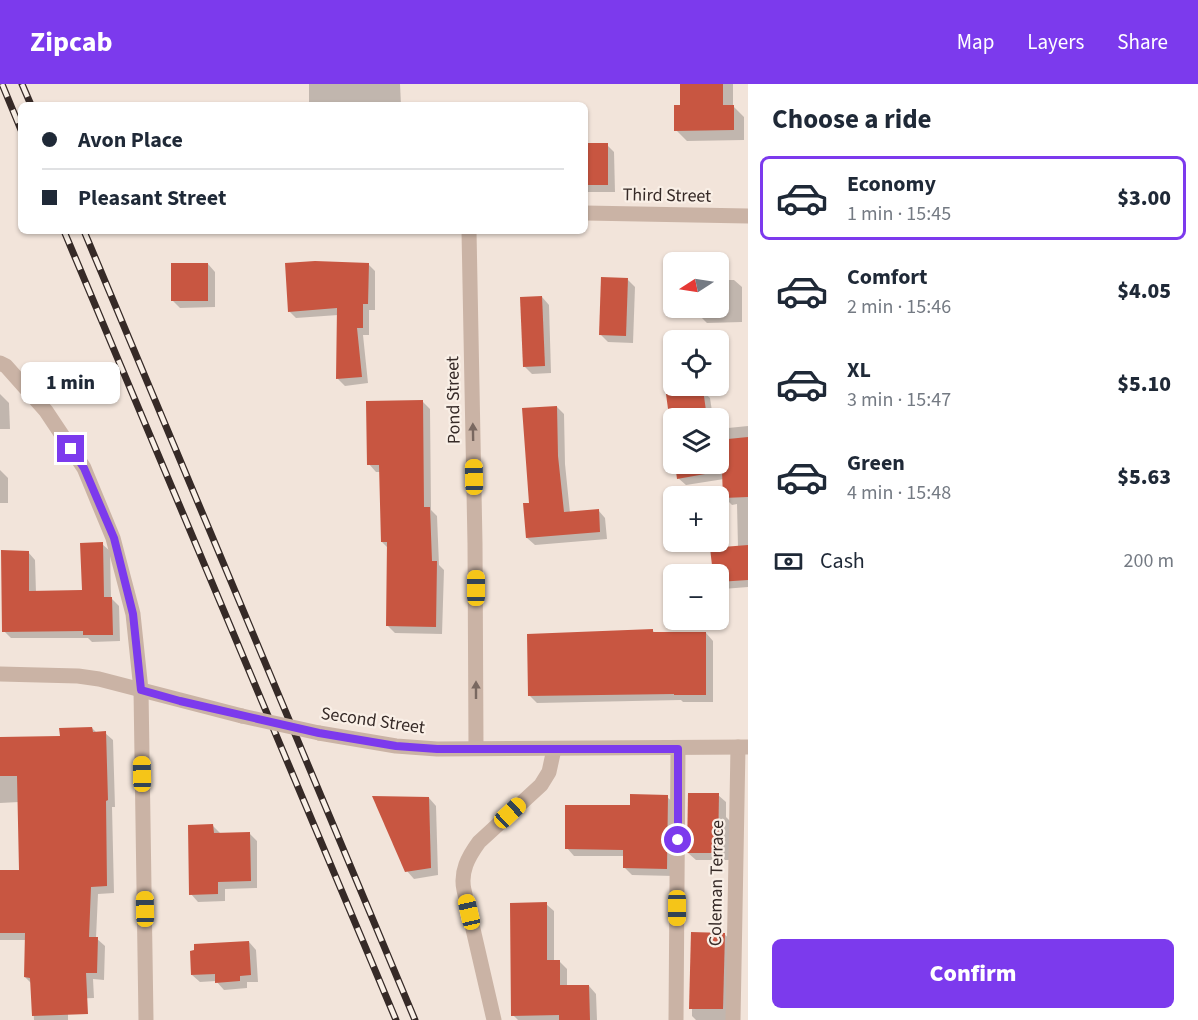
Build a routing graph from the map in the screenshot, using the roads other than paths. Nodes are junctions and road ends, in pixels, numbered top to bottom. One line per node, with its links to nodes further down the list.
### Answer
1 (588, 213): 2 (street, Third Street)
2 (748, 216)
3 (469, 234): 8 (street, Pond Street, one-way to 3)
4 (0, 363): 6 (street)
5 (0, 674): 6 (street, Second Street)
6 (141, 690): 8 (street, Second Street, bridge); 11 (street)
7 (743, 747): 10 (street, Second Street); 14 (street, Coleman Terrace)
8 (476, 748): 9 (street, Second Street)
9 (554, 749): 10 (street, Second Street); 12 (street)
10 (678, 749): 13 (street)
11 (146, 1020)
12 (494, 1020)
13 (676, 1020)
14 (733, 1020)

